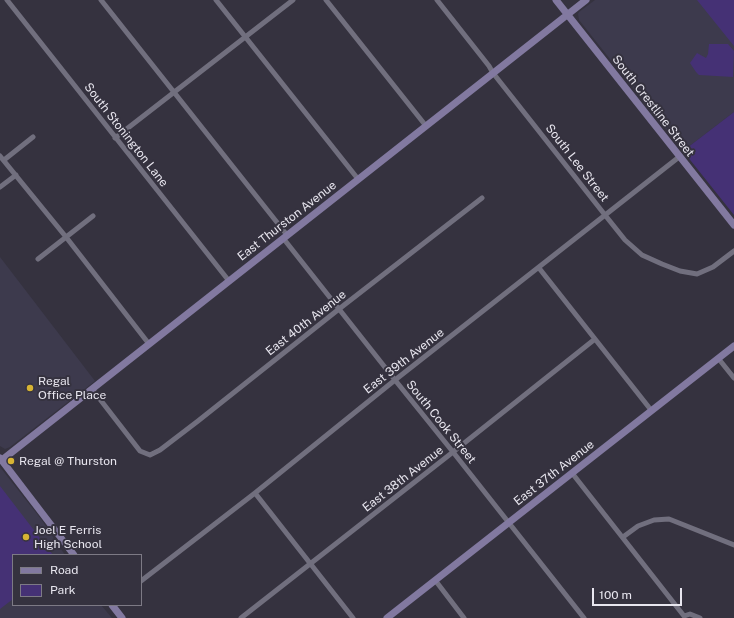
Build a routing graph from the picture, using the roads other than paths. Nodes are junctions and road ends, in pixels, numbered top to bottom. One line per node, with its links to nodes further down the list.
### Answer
1 (7, 0): 15 (street, South Stonington Lane)
2 (101, 0): 12 (street, South Cook Street)
3 (216, 0): 10 (street)
4 (292, 0): 10 (street)
5 (326, 0): 13 (street)
6 (437, 0): 11 (street, South Lee Street)
7 (556, 0): 9 (street, South Crestline Street)
8 (586, 0): 9 (street, East Thurston Avenue)
9 (567, 15): 11 (street, East Thurston Avenue); 16 (street, South Crestline Street)
10 (245, 37): 12 (street); 19 (street)
11 (493, 73): 13 (street, East Thurston Avenue); 22 (street, South Lee Street)
12 (174, 92): 15 (street); 26 (street, South Cook Street)
13 (426, 126): 19 (street, East Thurston Avenue)
14 (33, 138): 17 (street)
15 (116, 138): 30 (street, South Stonington Lane)
16 (679, 157): 22 (street, East 39th Avenue); 24 (street, South Crestline Street)
17 (2, 158): 18 (street)
18 (16, 175): 20 (street); 25 (street)
19 (358, 179): 26 (street, East Thurston Avenue)
20 (0, 187)
21 (482, 198): 31 (street, East 40th Avenue)
22 (605, 215): 27 (street, South Lee Street); 29 (street, East 39th Avenue)
23 (93, 216): 25 (street)
24 (734, 225)
25 (66, 237): 28 (street); 33 (street)
26 (285, 237): 30 (street, East Thurston Avenue); 31 (street, South Cook Street)
27 (734, 252)
28 (38, 259)
29 (539, 268): 32 (street); 37 (street, East 39th Avenue)
30 (229, 281): 33 (street, East Thurston Avenue)
31 (339, 308): 37 (street, South Cook Street); 38 (street, East 40th Avenue)
32 (595, 339): 39 (street); 40 (street, East 38th Avenue)
33 (149, 344): 38 (street, East Thurston Avenue)
34 (734, 346): 35 (street, East 37th Avenue)
35 (718, 358): 36 (street); 39 (street, East 37th Avenue)
36 (734, 378)
37 (395, 380): 40 (street, South Cook Street); 43 (street, East 39th Avenue)
38 (92, 389): 41 (street, East Thurston Avenue)
39 (652, 410): 42 (street, East 37th Avenue)
40 (453, 452): 44 (street, South Cook Street); 48 (street, East 38th Avenue)
41 (1, 459): 47 (street)
42 (572, 473): 44 (street, East 37th Avenue); 45 (street)
43 (255, 493): 48 (street); 49 (street, East 39th Avenue)
44 (509, 522): 50 (street, East 37th Avenue); 58 (street, South Cook Street)
45 (623, 537): 46 (street); 52 (street)
46 (734, 545)
47 (73, 554)
48 (310, 564): 54 (street, East 38th Avenue); 55 (street)
49 (142, 580)
50 (435, 580): 56 (street, East 37th Avenue); 57 (street)
51 (113, 606): 53 (street)
52 (682, 617): 59 (street)
53 (122, 618)
54 (241, 618)
55 (353, 618)
56 (387, 618)
57 (464, 618)
58 (584, 618)
59 (700, 618)

